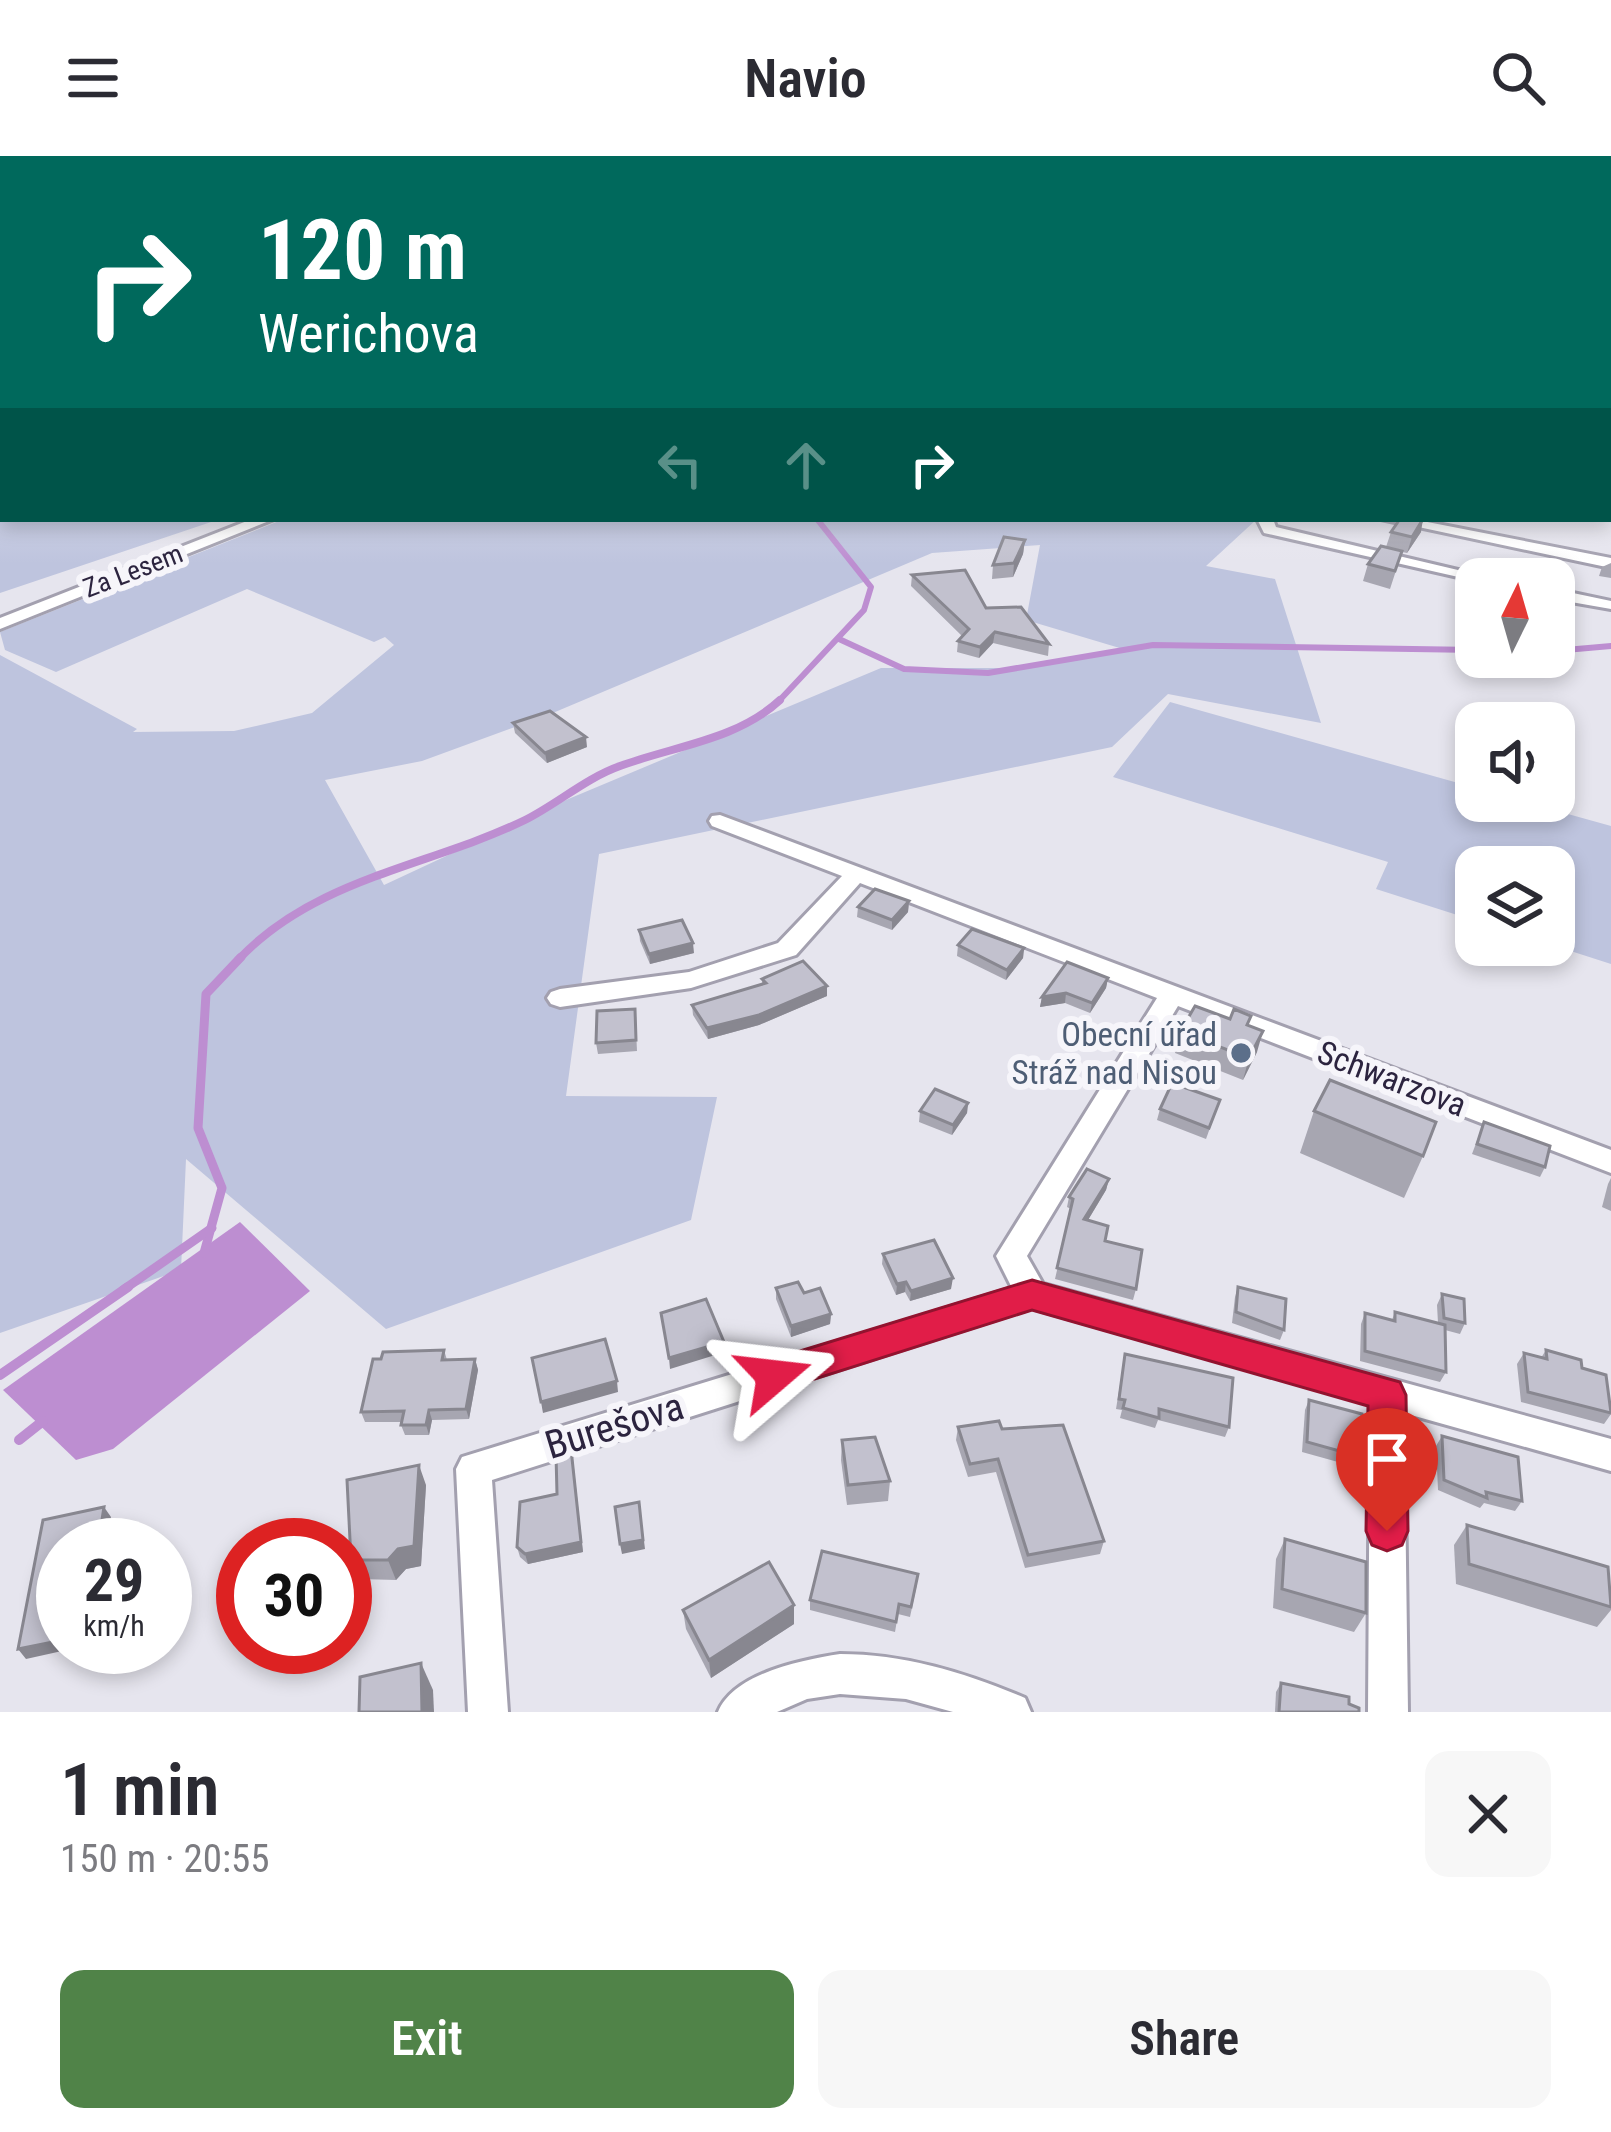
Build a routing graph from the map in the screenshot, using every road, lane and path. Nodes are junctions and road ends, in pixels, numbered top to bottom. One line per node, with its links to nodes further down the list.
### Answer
1 (258, 522): 9 (street, Za Lesem)
2 (1265, 522): 5 (street)
3 (1404, 522): 4 (street)
4 (1611, 562)
5 (1455, 572)
6 (1611, 586): 8 (street)
7 (1575, 599): 8 (street)
8 (1605, 605): 10 (street)
9 (0, 624)
10 (1599, 625)
11 (720, 821): 12 (street, Schwarzova)
12 (857, 873): 13 (street, Schwarzova); 14 (street)
13 (1172, 994): 15 (street, Schwarzova); 16 (street)
14 (560, 998)
15 (1611, 1162)
16 (1032, 1295): 17 (street); 19 (street, Burešova)
17 (1387, 1395): 18 (street); 22 (street)
18 (1611, 1455)
19 (488, 1712)
20 (738, 1712): 21 (street)
21 (1011, 1712)
22 (1388, 1712)

